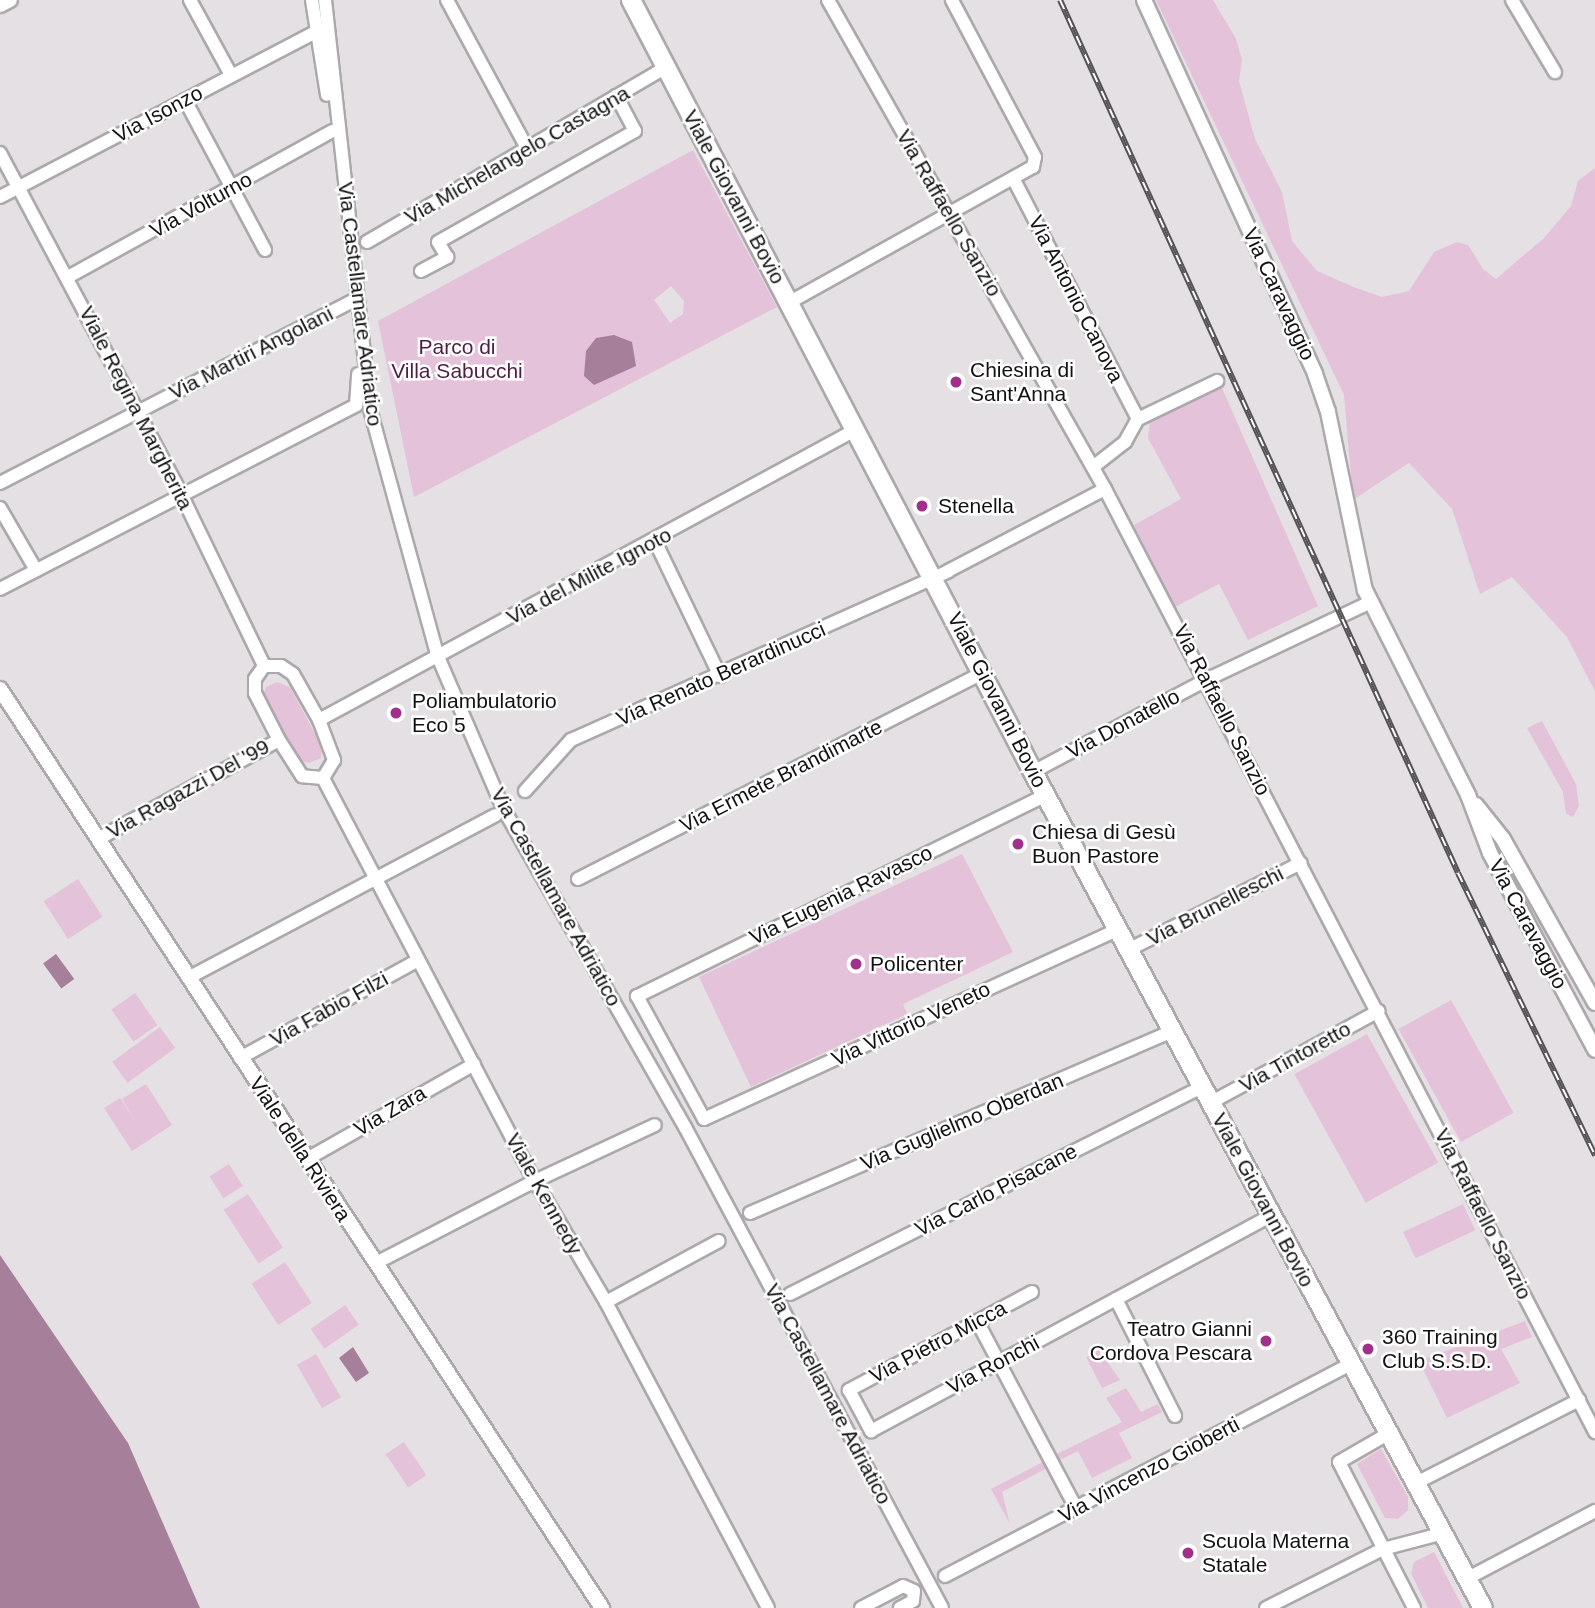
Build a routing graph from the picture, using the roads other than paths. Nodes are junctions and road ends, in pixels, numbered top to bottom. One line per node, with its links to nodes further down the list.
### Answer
1 (10, 0): 11 (street)
2 (190, 0): 15 (street)
3 (312, 0): 12 (street)
4 (325, 0): 46 (street, Via Castellamare Adriatico)
5 (447, 0): 19 (street)
6 (631, 0): 13 (main road, Viale Giovanni Bovio)
7 (828, 0): 25 (street, Via Raffaello Sanzio)
8 (952, 0): 21 (street)
9 (1144, 0): 45 (street, Via Caravaggio)
10 (1513, 0): 14 (street)
11 (0, 5)
12 (317, 31): 15 (street, Via Isonzo); 18 (street)
13 (666, 67): 16 (street, Via Michelangelo Castagna); 31 (main road, Viale Giovanni Bovio)
14 (1555, 72)
15 (231, 75): 17 (street, Via Isonzo)
16 (616, 96): 19 (street, Via Michelangelo Castagna); 28 (street)
17 (185, 100): 22 (street, Via Isonzo); 23 (street)
18 (332, 131): 23 (street, Via Volturno); 30 (street)
19 (527, 148): 26 (street, Via Michelangelo Castagna)
20 (0, 153): 22 (street, Viale Regina Margherita)
21 (1013, 178): 25 (street); 34 (street, Via Antonio Canova)
22 (18, 188): 24 (street, Via Isonzo); 29 (street, Viale Regina Margherita)
23 (233, 188): 27 (street); 29 (street, Via Volturno)
24 (0, 197)
25 (951, 213): 31 (street); 36 (street, Via Raffaello Sanzio)
26 (367, 242)
27 (265, 250)
28 (421, 271)
29 (68, 277): 33 (street, Viale Regina Margherita)
30 (353, 301): 33 (street, Via Martiri Angolani); 39 (street)
31 (790, 302): 35 (main road, Viale Giovanni Bovio)
32 (1217, 381): 34 (street)
33 (137, 411): 37 (street, Via Martiri Angolani); 39 (street, Viale Regina Margherita)
34 (1138, 419): 36 (street)
35 (857, 429): 41 (street, Via del Milite Ignoto); 43 (main road, Viale Giovanni Bovio)
36 (1093, 467): 38 (street, Via Raffaello Sanzio)
37 (0, 483)
38 (1105, 489): 43 (street, Via Renato Berardinucci); 50 (street, Via Raffaello Sanzio)
39 (182, 496): 42 (street); 47 (street, Viale Regina Margherita)
40 (0, 508): 42 (street)
41 (655, 541): 46 (street, Via del Milite Ignoto); 49 (street)
42 (36, 570): 44 (street)
43 (933, 577): 48 (main road, Viale Giovanni Bovio); 49 (street, Via Renato Berardinucci)
44 (0, 589)
45 (1367, 602): 50 (street, Via Donatello); 58 (street, Via Caravaggio)
46 (438, 657): 52 (street, Via del Milite Ignoto); 107 (street, Via Castellamare Adriatico)
47 (264, 666): 52 (street); 53 (street)
48 (983, 673): 54 (main road, Viale Giovanni Bovio); 62 (street, Via Ermete Brandimarte)
49 (720, 676): 56 (street, Via Renato Berardinucci)
50 (1207, 680): 54 (street, Via Donatello); 61 (street, Via Raffaello Sanzio)
51 (0, 689): 60 (street, Viale della Riviera)
52 (319, 720): 55 (street)
53 (279, 740): 55 (street); 60 (street, Via Ragazzi Del '99)
54 (1033, 772): 57 (main road, Viale Giovanni Bovio)
55 (323, 778): 63 (street, Viale Kennedy)
56 (525, 790)
57 (1046, 795): 64 (main road, Viale Giovanni Bovio); 76 (street, Via Eugenia Ravasco)
58 (1468, 795): 68 (street, Via Caravaggio); 71 (street, Via Caravaggio)
59 (496, 816): 63 (street)
60 (98, 839): 67 (street, Viale della Riviera)
61 (1301, 863): 65 (street, Via Brunelleschi); 69 (street, Via Raffaello Sanzio)
62 (578, 879)
63 (375, 880): 66 (street, Viale Kennedy); 67 (street)
64 (1119, 929): 65 (main road, Viale Giovanni Bovio); 76 (street, Via Vittorio Veneto)
65 (1130, 949): 70 (main road, Viale Giovanni Bovio)
66 (418, 960): 72 (street, Via Fabio Filzi); 73 (street, Viale Kennedy)
67 (188, 978): 72 (street, Viale della Riviera)
68 (1595, 1003)
69 (1379, 1012): 75 (street, Via Tintoretto); 91 (street, Via Raffaello Sanzio)
70 (1173, 1031): 74 (main road, Viale Giovanni Bovio); 80 (street, Via Guglielmo Oberdan)
71 (1595, 1050)
72 (240, 1058): 78 (street, Viale della Riviera)
73 (474, 1064): 78 (street, Via Zara); 79 (street, Viale Kennedy)
74 (1202, 1087): 75 (main road, Viale Giovanni Bovio); 85 (street, Via Carlo Pisacane)
75 (1210, 1103): 81 (main road, Viale Giovanni Bovio)
76 (704, 1119)
77 (655, 1125): 79 (street)
78 (307, 1159): 83 (street, Viale della Riviera)
79 (535, 1181): 83 (street); 87 (street, Viale Kennedy)
80 (750, 1213)
81 (1271, 1216): 86 (street, Via Ronchi); 90 (main road, Viale Giovanni Bovio)
82 (719, 1241): 87 (street)
83 (376, 1263): 103 (street, Viale della Riviera)
84 (1032, 1292): 88 (street, Via Pietro Micca)
85 (790, 1294)
86 (1116, 1300): 89 (street, Via Ronchi); 92 (street)
87 (606, 1301): 104 (street, Viale Kennedy)
88 (977, 1321): 89 (street); 93 (street, Via Pietro Micca)
89 (998, 1362): 93 (street, Via Ronchi); 97 (street)
90 (1352, 1363): 94 (main road, Viale Giovanni Bovio); 97 (street, Via Vincenzo Gioberti)
91 (1579, 1401): 95 (street, Via Raffaello Sanzio); 96 (street)
92 (1175, 1416)
93 (871, 1432)
94 (1391, 1432): 96 (main road, Viale Giovanni Bovio); 100 (street)
95 (1595, 1432)
96 (1418, 1482): 99 (main road, Viale Giovanni Bovio)
97 (1076, 1508): 101 (street, Via Vincenzo Gioberti)
98 (1595, 1511): 102 (street)
99 (1444, 1533): 100 (street); 102 (main road, Viale Giovanni Bovio)
100 (1383, 1549): 108 (street); 109 (street)
101 (945, 1576)
102 (1468, 1578): 110 (main road, Viale Giovanni Bovio)
103 (602, 1608)
104 (768, 1608)
105 (861, 1608): 106 (street)
106 (900, 1608)
107 (942, 1608)
108 (1266, 1608)
109 (1414, 1608)
110 (1483, 1608)

